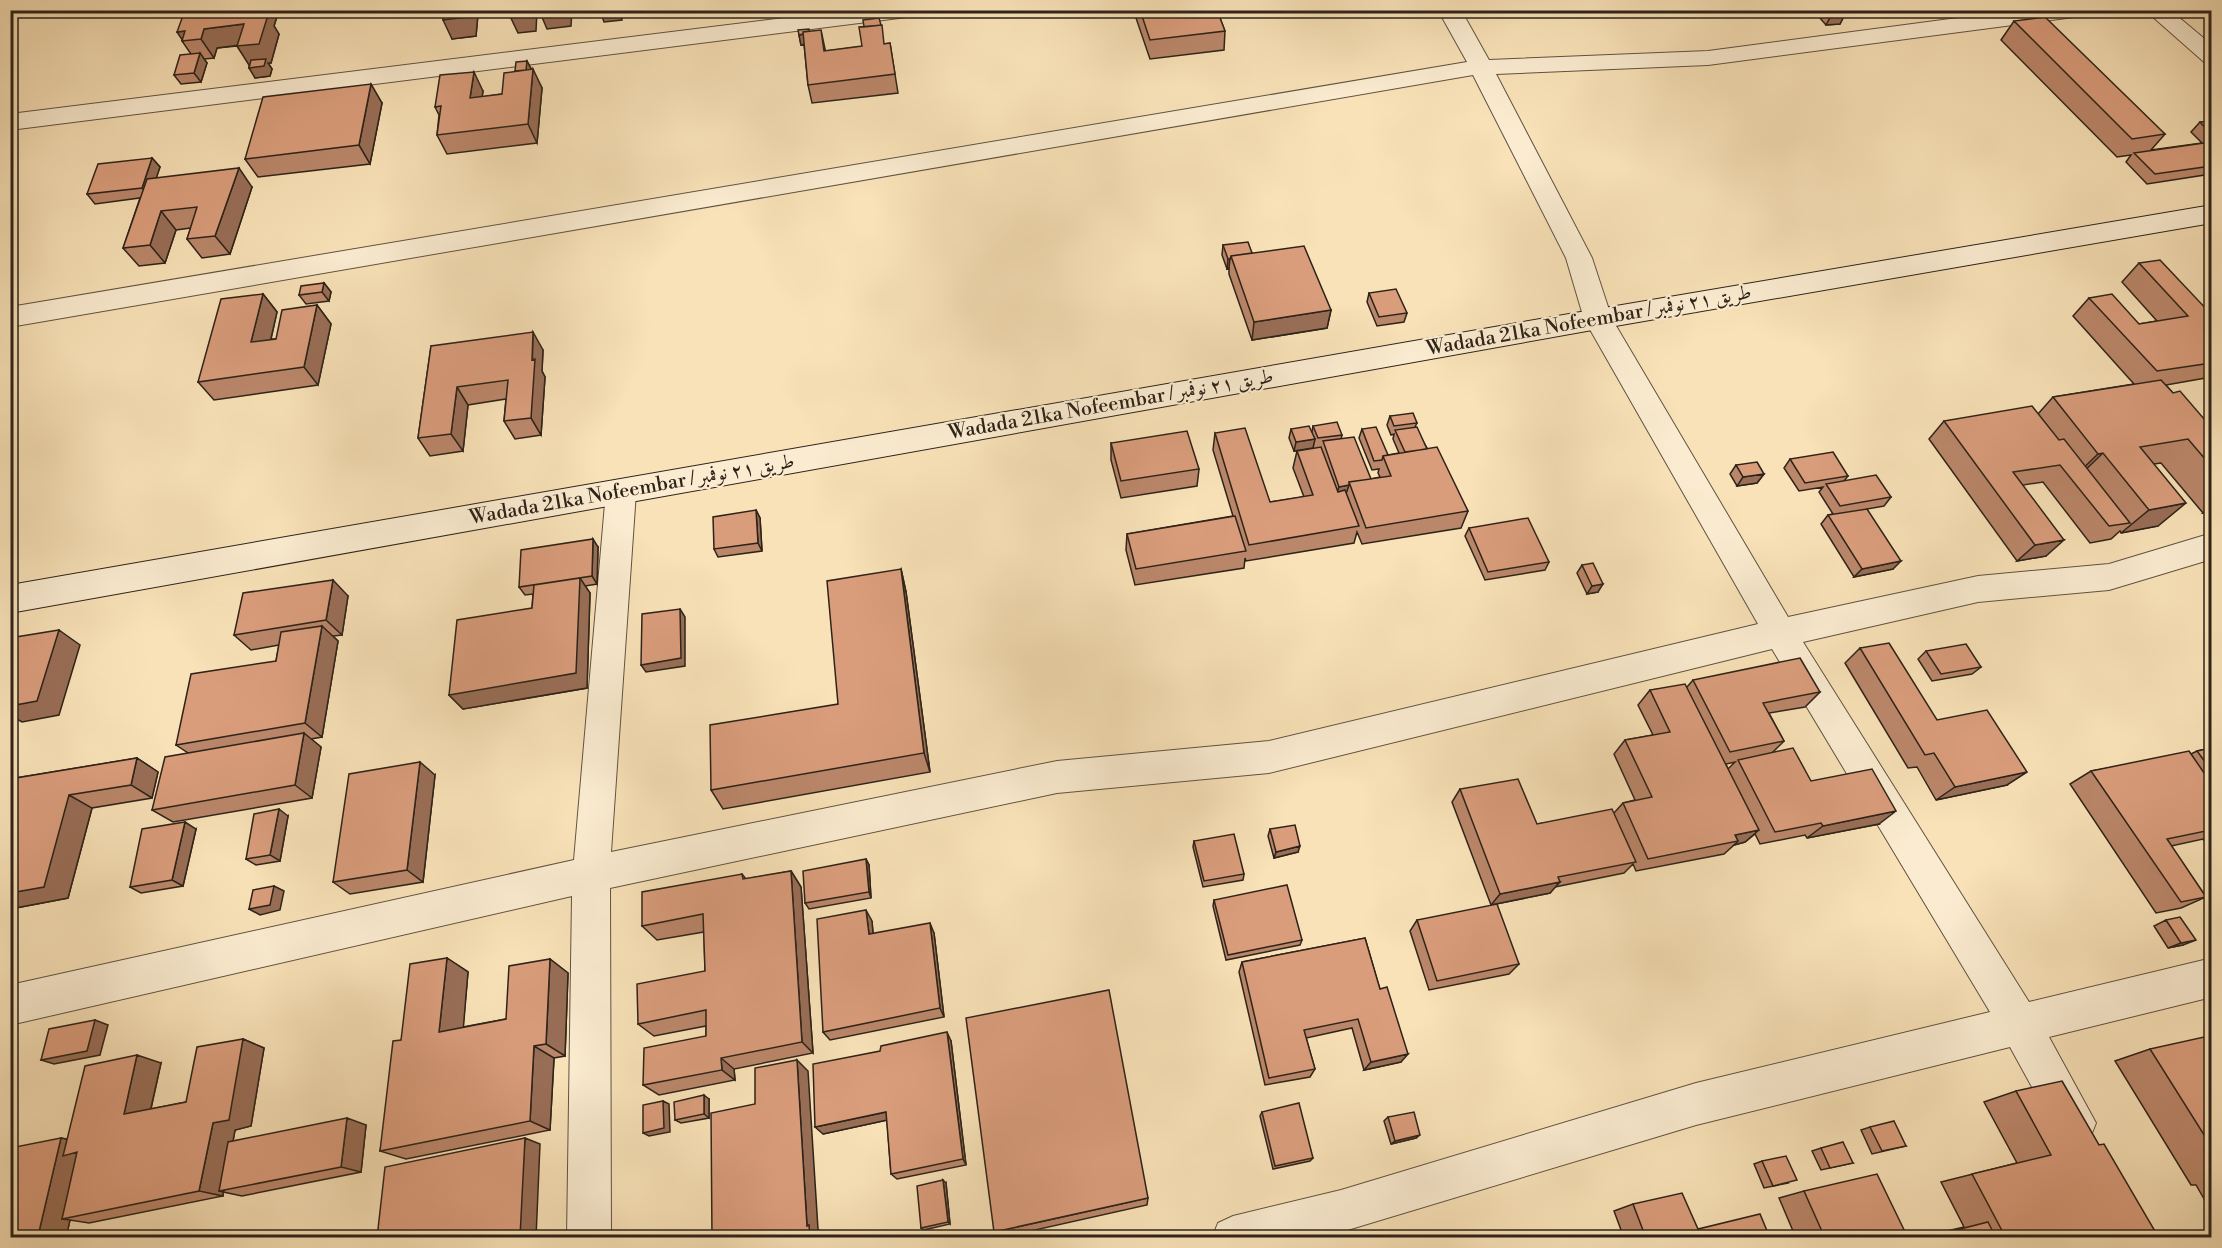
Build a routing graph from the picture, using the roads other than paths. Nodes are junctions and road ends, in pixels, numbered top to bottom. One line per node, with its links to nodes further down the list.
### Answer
1 (907, 10): 7 (street)
2 (1449, 10): 6 (street)
3 (2074, 10): 6 (street)
4 (2156, 10): 5 (street)
5 (2211, 57)
6 (1481, 67): 9 (street); 10 (street)
7 (10, 122)
8 (2211, 214): 10 (street, Wadada 21ka Nofeembar / طريق ٢١ نوفمبر)
9 (10, 317)
10 (1598, 319): 11 (street, Wadada 21ka Nofeembar / طريق ٢١ نوفمبر); 14 (street)
11 (621, 492): 13 (street, Wadada 21ka Nofeembar / طريق ٢١ نوفمبر); 15 (street)
12 (2211, 546): 14 (street)
13 (10, 599)
14 (1780, 633): 15 (street); 18 (street)
15 (591, 874): 17 (street); 20 (street)
16 (2211, 977): 18 (street)
17 (10, 1005)
18 (2019, 1023): 19 (street); 21 (street)
19 (2093, 1156)
20 (590, 1238)
21 (1233, 1238)

